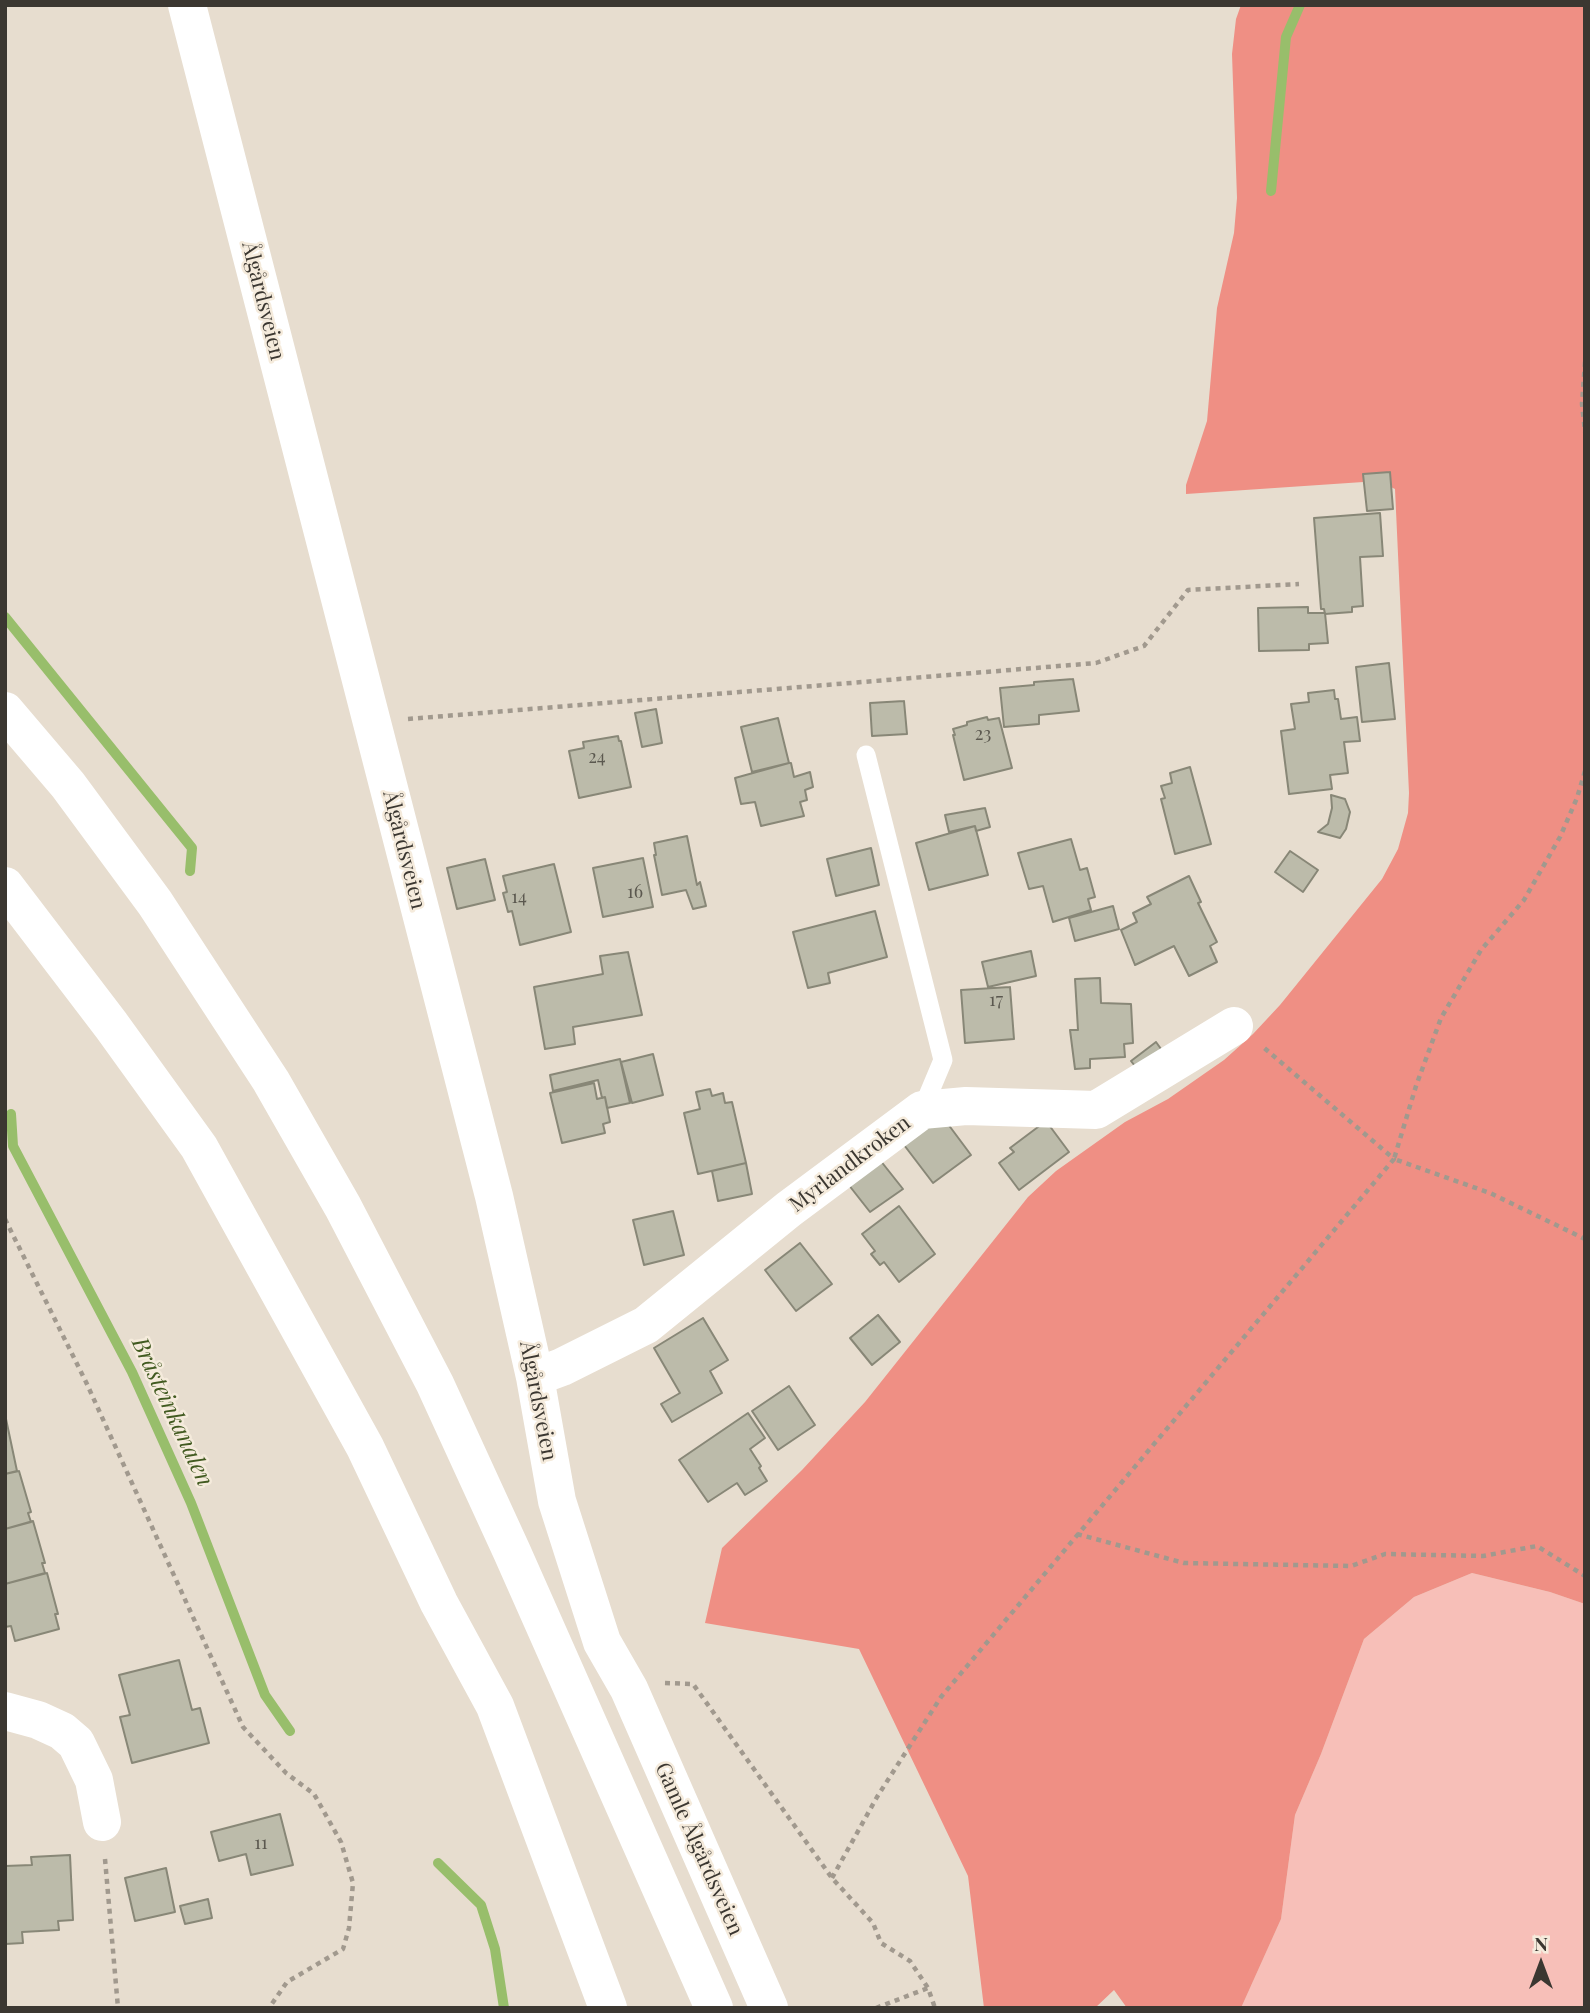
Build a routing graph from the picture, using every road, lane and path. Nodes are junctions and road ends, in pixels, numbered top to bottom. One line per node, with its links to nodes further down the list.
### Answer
1 (187, 5): 7 (main road, Ålgårdsveien)
2 (1585, 362): 3 (path)
3 (1584, 380): 4 (path)
4 (1585, 432)
5 (1299, 584): 7 (path)
6 (5, 711): 27 (main road)
7 (373, 726): 16 (main road, Ålgårdsveien)
8 (866, 755): 12 (lane)
9 (1585, 771): 13 (path)
10 (5, 886): 26 (main road)
11 (1248, 1036): 12 (main road, Myrlandkroken); 13 (path)
12 (922, 1110): 16 (main road, Myrlandkroken)
13 (1394, 1159): 15 (path); 17 (path)
14 (5, 1219): 25 (path)
15 (1585, 1240)
16 (535, 1377): 19 (main road, Ålgårdsveien)
17 (1077, 1534): 18 (path); 22 (path)
18 (1585, 1576)
19 (642, 1686): 22 (path); 28 (main road, Gamle Ålgårdsveien)
20 (5, 1711): 21 (main road)
21 (102, 1822): 24 (path)
22 (832, 1878): 23 (path)
23 (928, 1988): 29 (path); 30 (path)
24 (118, 2008)
25 (269, 2008)
26 (608, 2008)
27 (714, 2008)
28 (769, 2008)
29 (876, 2008)
30 (935, 2008)

